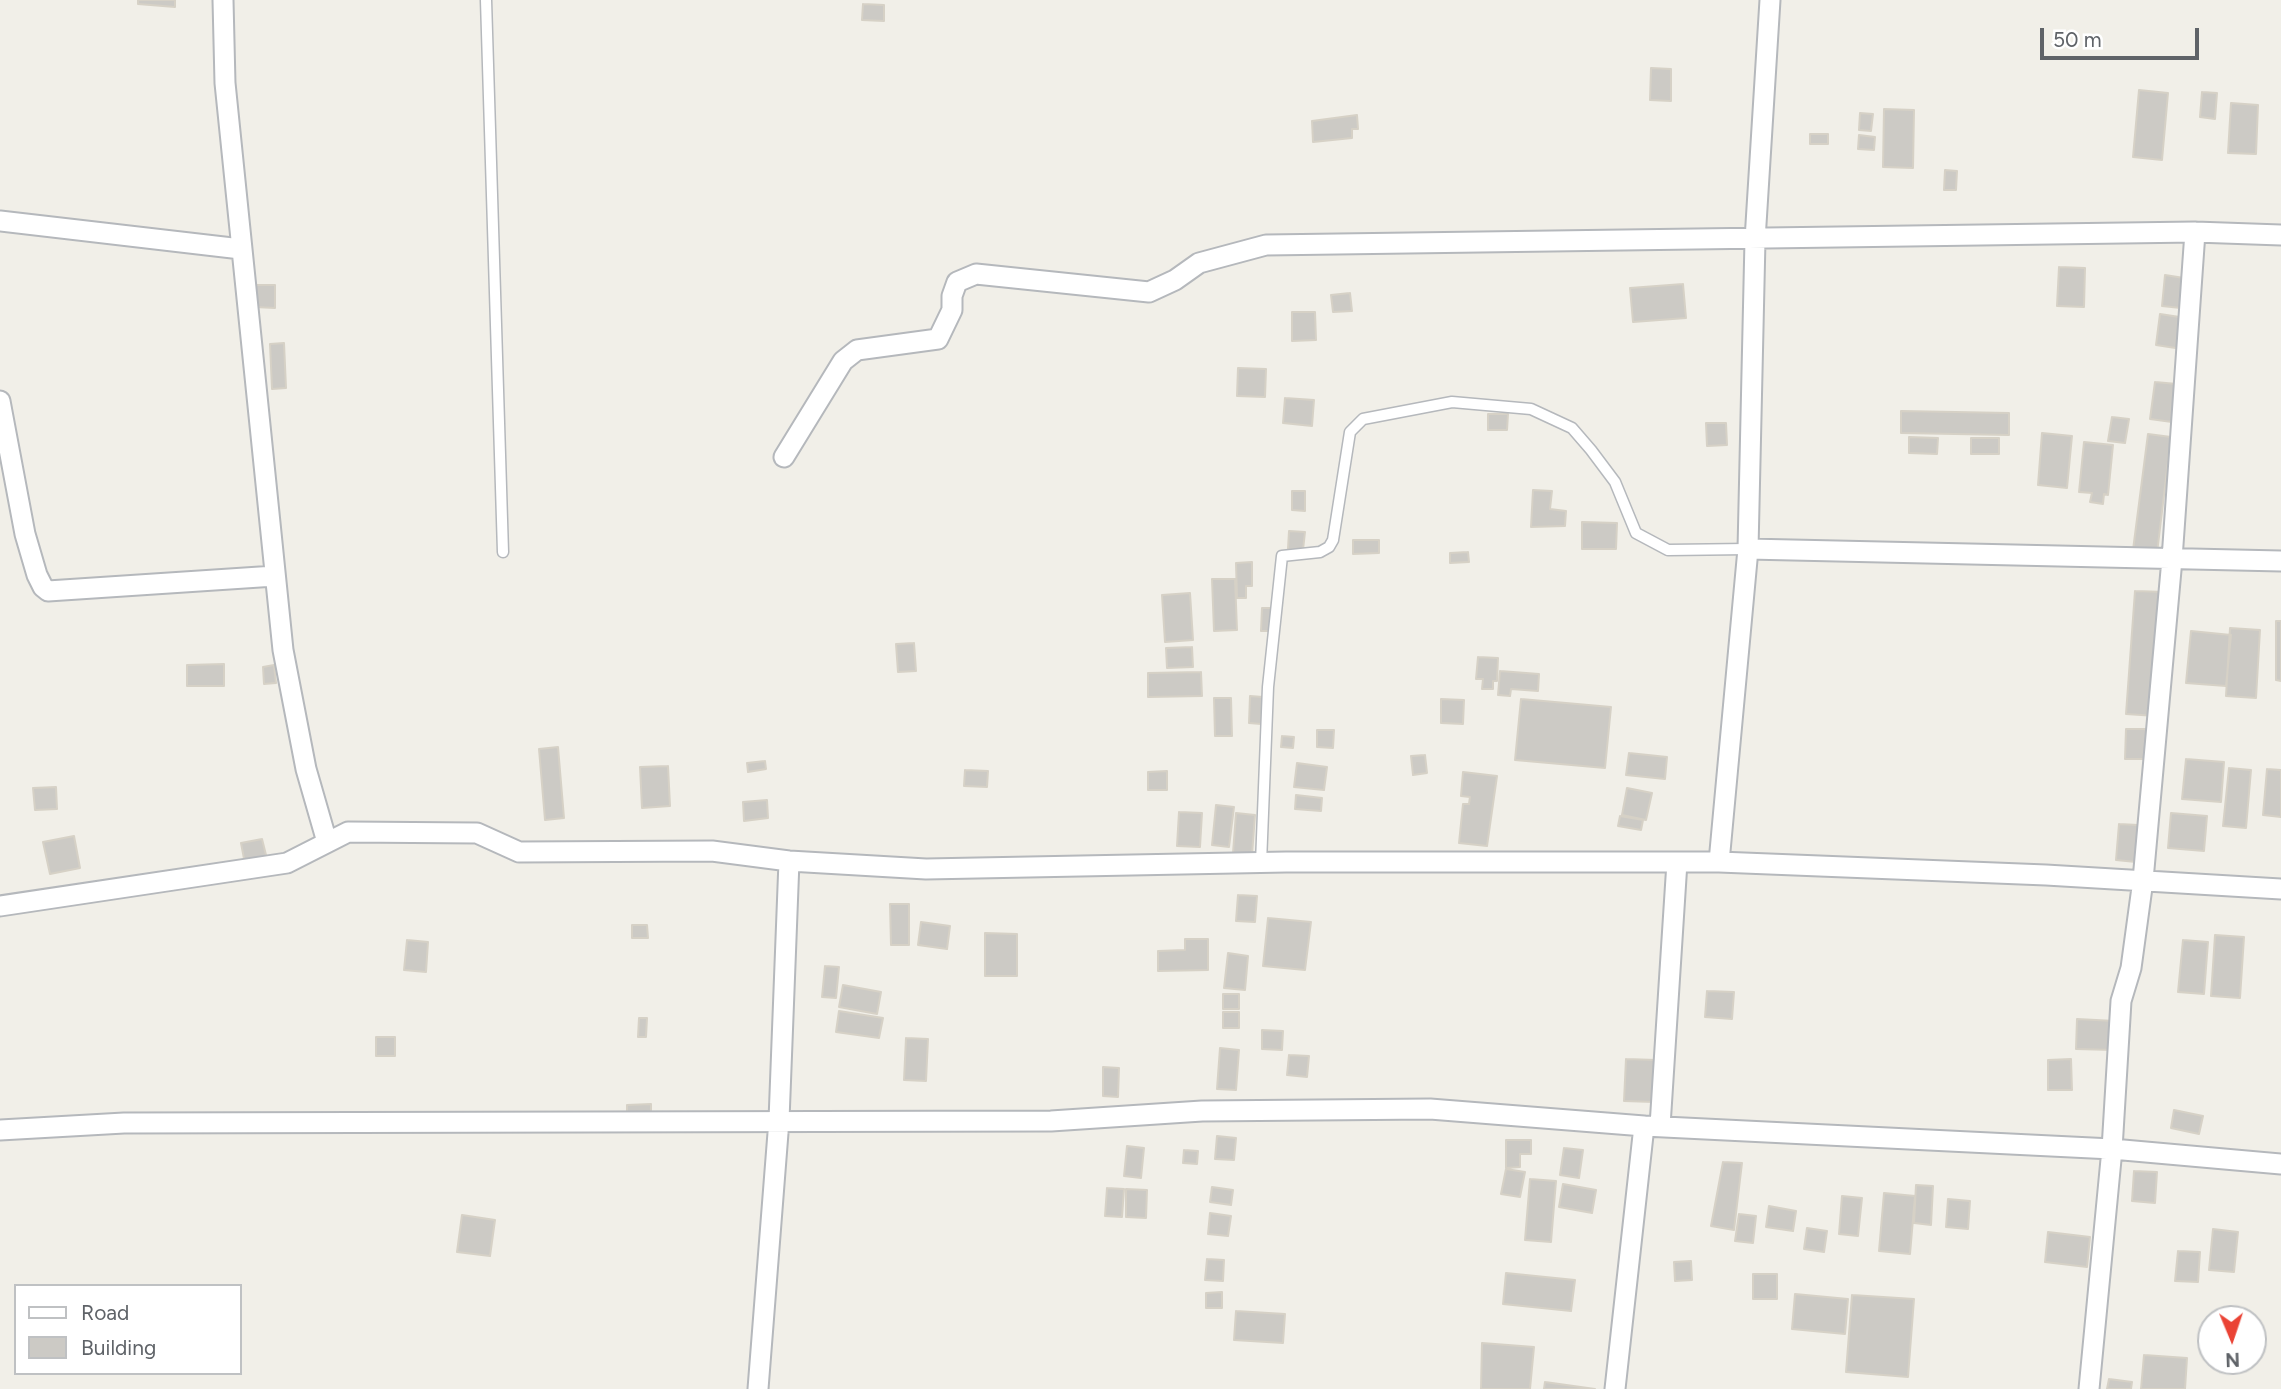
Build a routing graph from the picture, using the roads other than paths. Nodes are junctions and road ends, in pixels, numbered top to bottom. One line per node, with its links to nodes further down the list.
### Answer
1 (223, 0): 8 (street)
2 (486, 0): 12 (lane)
3 (1770, 0): 7 (street)
4 (0, 221): 8 (street)
5 (2195, 232): 6 (street); 7 (street); 13 (street)
6 (2281, 235)
7 (1755, 240): 10 (street); 11 (street)
8 (241, 249): 15 (street)
9 (0, 401): 15 (street)
10 (783, 457)
11 (1748, 549): 13 (street); 19 (street); 20 (lane)
12 (503, 552)
13 (2172, 559): 14 (street); 21 (street)
14 (2281, 561)
15 (275, 576): 16 (street)
16 (327, 842): 17 (street); 23 (street)
17 (789, 861): 20 (street); 24 (street)
18 (1677, 862): 19 (street); 20 (street); 25 (street)
19 (1719, 862): 21 (street)
20 (1261, 863)
21 (2143, 880): 22 (street); 27 (street)
22 (2281, 888)
23 (0, 906)
24 (779, 1121): 25 (street); 26 (street); 29 (street)
25 (1652, 1126): 27 (street); 30 (street)
26 (0, 1130)
27 (2112, 1149): 28 (street); 31 (street)
28 (2281, 1164)
29 (758, 1389)
30 (1615, 1389)
31 (2089, 1389)

